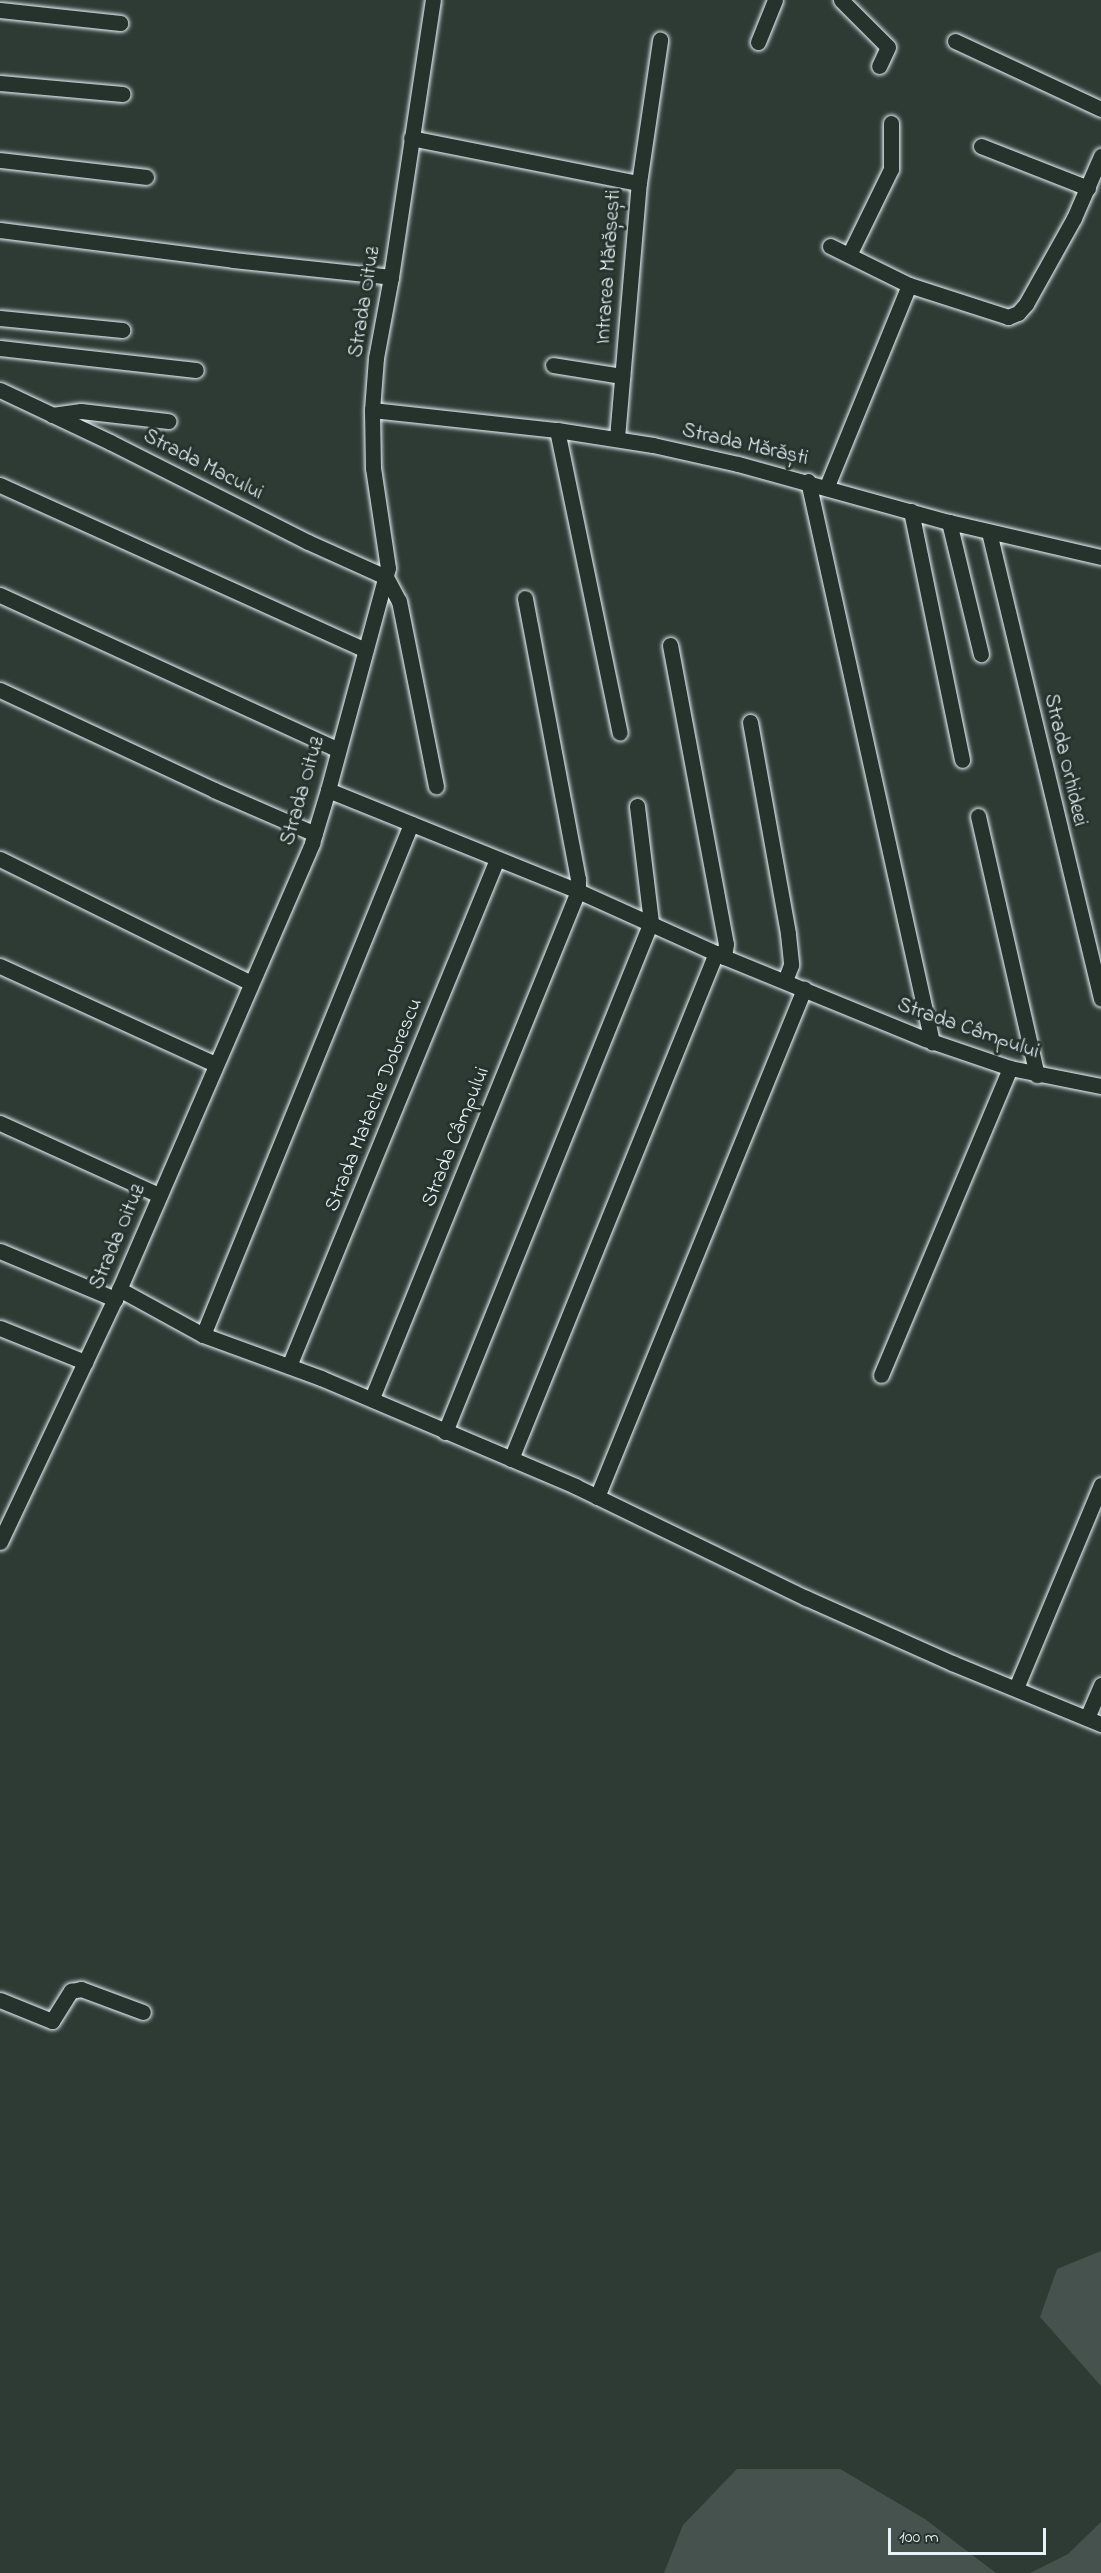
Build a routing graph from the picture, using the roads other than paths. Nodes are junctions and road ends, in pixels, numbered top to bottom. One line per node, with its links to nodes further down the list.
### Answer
1 (433, 0): 14 (street, Strada Oituz)
2 (775, 0): 8 (street)
3 (841, 0): 9 (street)
4 (0, 10): 5 (street)
5 (120, 22)
6 (660, 40): 19 (street)
7 (954, 41): 12 (street)
8 (758, 42)
9 (879, 66)
10 (0, 83): 11 (street)
11 (123, 94)
12 (1101, 109)
13 (891, 123): 23 (street)
14 (411, 138): 19 (street, Intrarea Mărășești); 24 (street, Strada Oituz)
15 (981, 146): 20 (street)
16 (1101, 156): 20 (street)
17 (0, 160): 18 (street)
18 (146, 177)
19 (639, 183): 31 (street, Intrarea Mărășești)
20 (1088, 188): 25 (street)
21 (0, 230): 24 (street)
22 (830, 246): 23 (street)
23 (849, 255): 25 (street)
24 (391, 276): 33 (street, Strada Oituz)
25 (909, 285): 40 (street)
26 (0, 318): 27 (street)
27 (122, 330)
28 (0, 348): 30 (street)
29 (554, 365): 31 (street)
30 (196, 370)
31 (622, 376): 37 (street, Intrarea Mărășești)
32 (0, 390): 34 (street, Strada Macului)
33 (372, 410): 36 (street, Strada Mărăști); 45 (street, Strada Oituz)
34 (52, 415): 35 (street); 45 (street, Strada Macului)
35 (168, 421)
36 (557, 430): 37 (street, Strada Mărăști); 53 (street)
37 (617, 438): 38 (street, Strada Mărăști)
38 (808, 481): 40 (street, Strada Mărăști); 72 (street)
39 (0, 485): 49 (street)
40 (827, 486): 41 (street, Strada Mărăști)
41 (911, 511): 42 (street, Strada Mărăști); 55 (street)
42 (949, 522): 43 (street, Strada Mărăști); 50 (street)
43 (989, 532): 44 (street, Strada Mărăști); 71 (street, Strada Orhideei)
44 (1101, 558)
45 (386, 577): 49 (street, Strada Oituz); 56 (street)
46 (0, 595): 54 (street)
47 (525, 598): 64 (street)
48 (670, 645): 66 (street)
49 (365, 650): 54 (street, Strada Oituz)
50 (981, 654)
51 (0, 690): 61 (street)
52 (750, 722): 68 (street)
53 (620, 733)
54 (337, 749): 57 (street, Strada Oituz)
55 (962, 760)
56 (436, 786)
57 (328, 790): 60 (street, Strada Câmpului); 61 (street, Strada Oituz)
58 (636, 806): 65 (street)
59 (978, 816): 75 (street)
60 (411, 824): 63 (street, Strada Câmpului); 82 (street)
61 (315, 834): 69 (street, Strada Oituz)
62 (0, 859): 69 (street)
63 (497, 860): 64 (street, Strada Câmpului); 84 (street, Strada Matache Dobrescu)
64 (578, 891): 65 (street, Strada Câmpului); 86 (street, Strada Câmpului)
65 (651, 922): 66 (street, Strada Câmpului); 87 (street)
66 (720, 955): 68 (street, Strada Câmpului); 88 (street)
67 (0, 966): 73 (street)
68 (785, 981): 70 (street, Strada Câmpului)
69 (251, 983): 73 (street, Strada Oituz)
70 (804, 989): 72 (street, Strada Câmpului); 90 (street)
71 (1101, 999)
72 (932, 1042): 74 (street, Strada Câmpului)
73 (215, 1064): 78 (street, Strada Oituz)
74 (1010, 1068): 75 (street, Strada Câmpului); 85 (street)
75 (1037, 1075): 76 (street, Strada Câmpului)
76 (1101, 1086)
77 (0, 1123): 78 (street)
78 (159, 1195): 80 (street, Strada Oituz)
79 (0, 1251): 80 (street)
80 (117, 1294): 82 (street); 83 (street, Strada Oituz)
81 (0, 1328): 83 (street)
82 (203, 1335): 84 (street)
83 (85, 1362): 91 (street, Strada Oituz)
84 (290, 1366): 86 (street)
85 (881, 1375)
86 (372, 1398): 87 (street)
87 (445, 1432): 88 (street)
88 (511, 1459): 90 (street)
89 (1101, 1485): 93 (street)
90 (597, 1497): 93 (street)
91 (0, 1542)
92 (1101, 1685): 94 (street)
93 (1016, 1688): 94 (street)
94 (1094, 1721)
95 (0, 2000): 96 (street)
96 (143, 2012)

